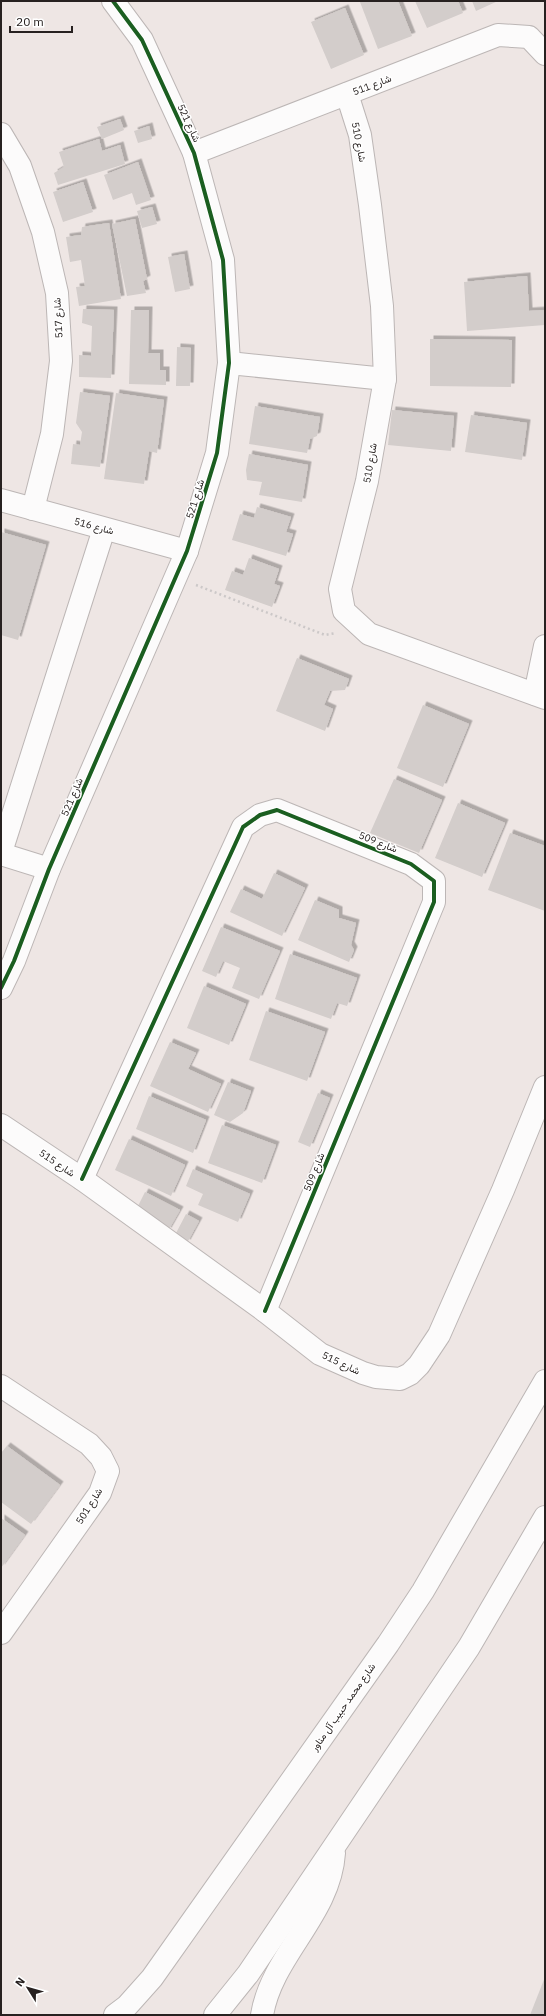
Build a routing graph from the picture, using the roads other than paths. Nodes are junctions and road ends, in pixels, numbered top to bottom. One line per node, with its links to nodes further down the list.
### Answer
1 (113, 1): 5 (street, شارع 521)
2 (545, 54): 3 (street, شارع 511)
3 (347, 94): 5 (street, شارع 511); 7 (street, شارع 510)
4 (1, 134): 9 (street, شارع 517)
5 (194, 153): 6 (street, شارع 521)
6 (229, 363): 7 (street); 11 (street, شارع 521)
7 (385, 379): 13 (street, شارع 510)
8 (1, 500): 9 (street, شارع 516)
9 (33, 510): 10 (street, شارع 516)
10 (104, 529): 11 (street, شارع 516); 14 (street)
11 (187, 551): 15 (street, شارع 521)
12 (545, 646): 13 (street)
13 (540, 696)
14 (1, 853): 15 (street)
15 (49, 870): 16 (street, شارع 521)
16 (1, 988)
17 (545, 1087): 20 (street, شارع 515)
18 (1, 1125): 19 (street, شارع 515)
19 (82, 1179): 20 (street, شارع 515); 20 (street, شارع 509)
20 (265, 1311)
21 (545, 1381): 26 (street, شارع محمد حبيب آل مناور)
22 (1, 1386): 24 (street, شارع 501)
23 (545, 1517): 25 (street)
24 (1, 1633)
25 (334, 1846): 27 (street); 28 (street)
26 (115, 2015)
27 (216, 2015)
28 (262, 2015)

